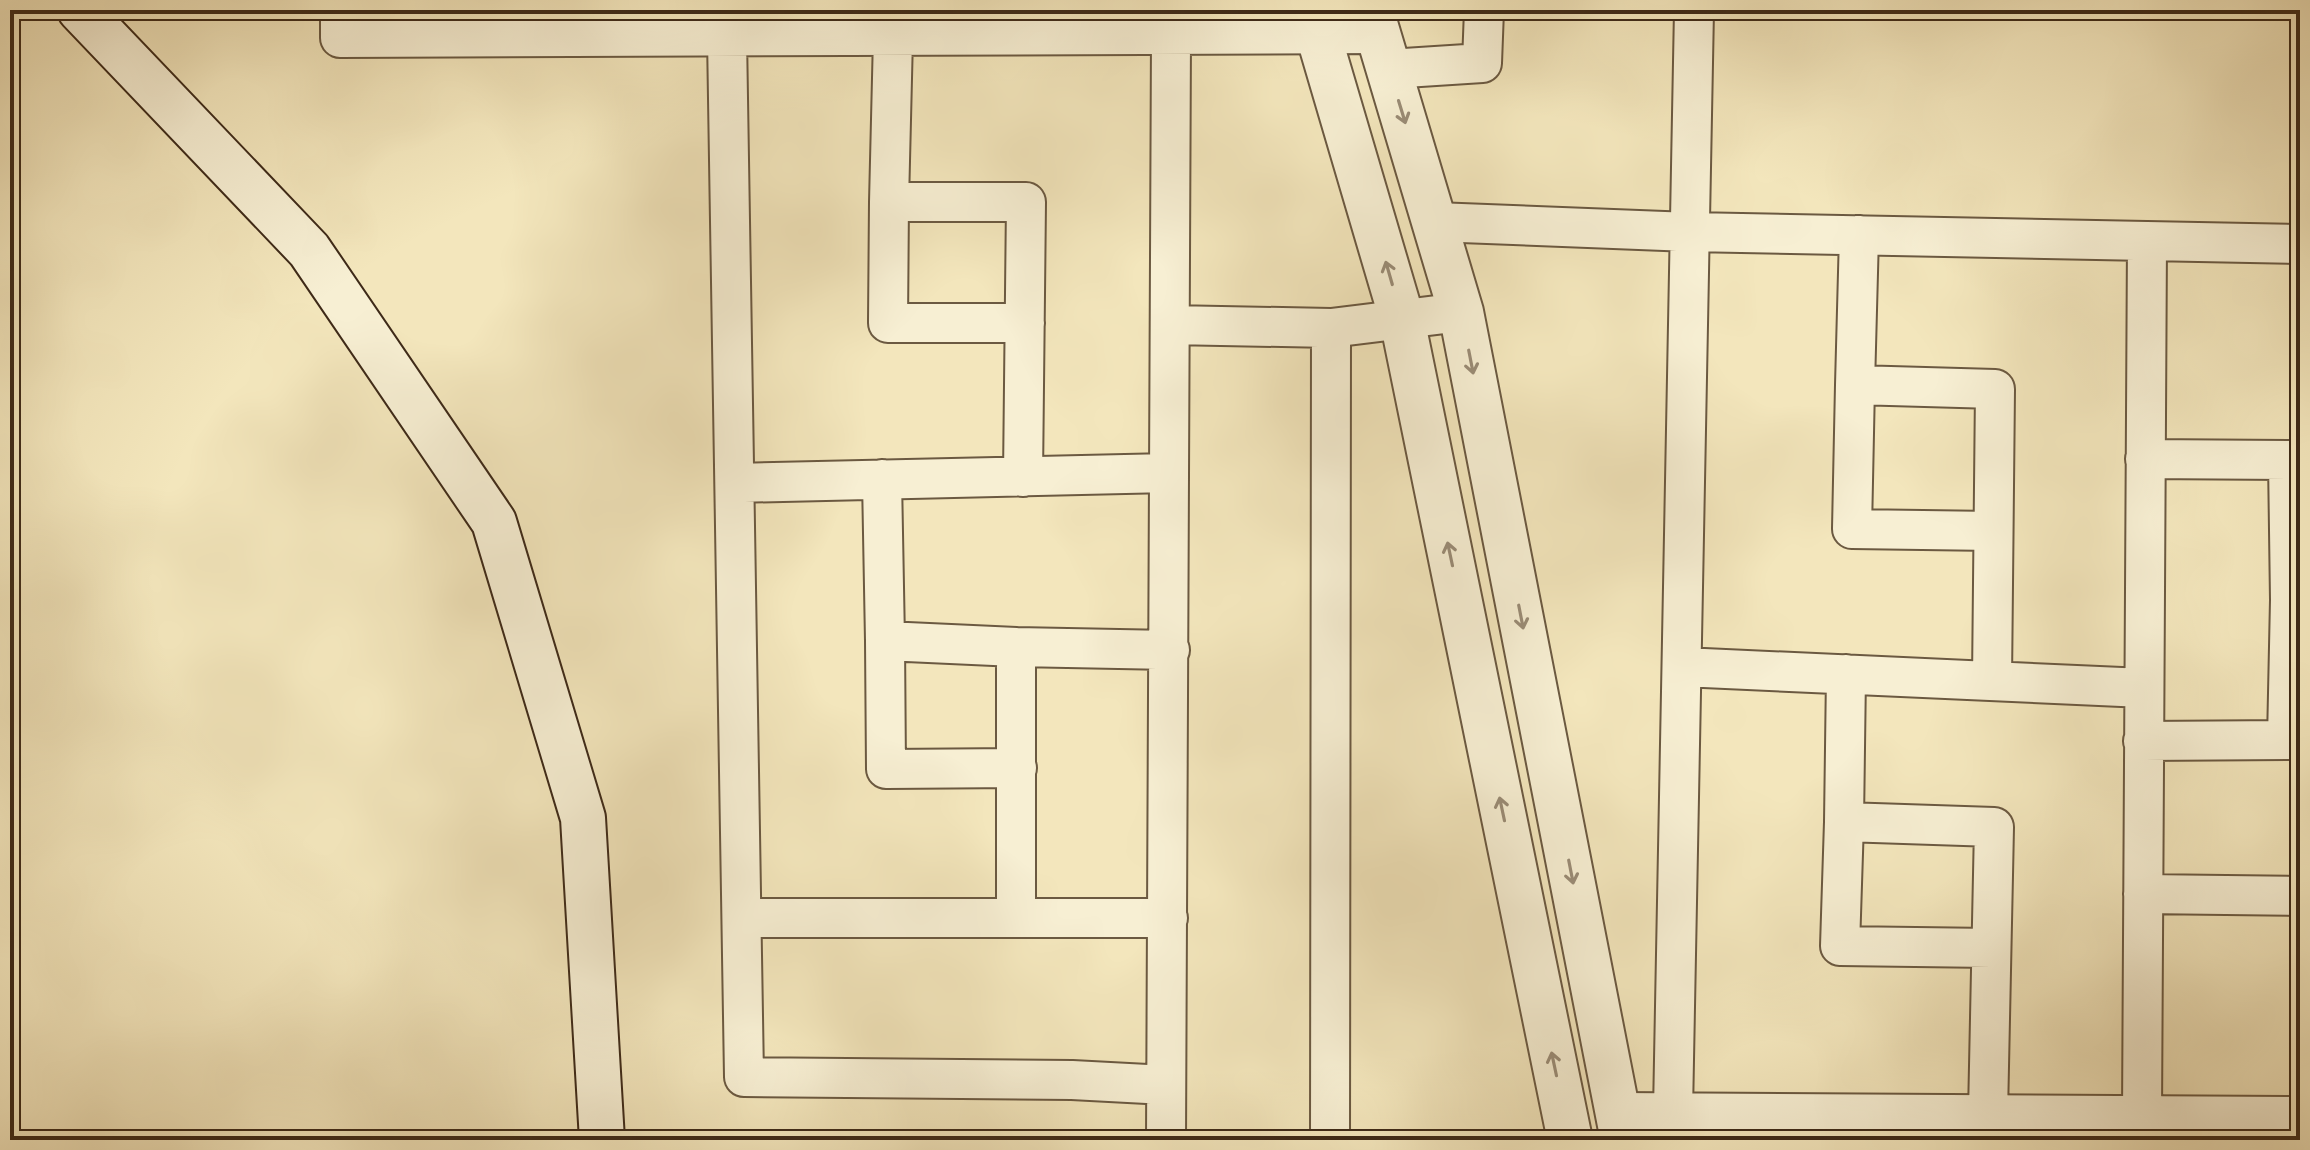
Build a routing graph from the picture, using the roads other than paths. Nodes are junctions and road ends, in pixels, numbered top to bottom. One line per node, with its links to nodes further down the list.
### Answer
1 (80, 10): 55 (street)
2 (340, 10): 7 (street)
3 (1484, 10): 11 (street)
4 (1694, 10): 14 (street)
5 (1051, 23): 8 (street); 10 (street)
6 (1315, 23): 8 (street); 11 (street); 19 (street, one-way to 6)
7 (500, 24): 9 (street)
8 (1171, 36): 21 (street)
9 (727, 37): 10 (street); 29 (street)
10 (893, 37): 12 (street)
11 (1379, 38): 13 (street, one-way to 13)
12 (889, 202): 20 (street); 20 (street)
13 (1435, 222): 14 (street); 18 (street)
14 (1690, 232): 15 (street); 35 (street)
15 (1859, 235): 16 (street); 23 (street)
16 (2147, 241): 17 (street); 24 (street)
17 (2300, 244)
18 (1461, 312): 19 (street); 54 (street, one-way to 54)
19 (1402, 319): 22 (street); 58 (street, one-way to 19)
20 (1025, 323): 27 (street)
21 (1170, 325): 22 (street); 26 (street)
22 (1331, 328): 57 (street)
23 (1855, 385): 30 (street); 30 (street)
24 (2145, 459): 25 (street); 38 (street)
25 (2294, 460): 31 (street)
26 (1169, 473): 27 (street); 34 (street)
27 (1023, 477): 28 (street)
28 (882, 479): 29 (street); 32 (street)
29 (735, 483): 45 (street)
30 (1993, 531): 37 (street)
31 (2295, 600): 39 (street)
32 (885, 641): 33 (street); 41 (street)
33 (1016, 647): 34 (street); 41 (street)
34 (1170, 650): 47 (street)
35 (1682, 667): 36 (street); 50 (street)
36 (1846, 674): 37 (street); 42 (street)
37 (1992, 681): 38 (street)
38 (2144, 688): 40 (street)
39 (2294, 740): 40 (street)
40 (2143, 741): 43 (street)
41 (1017, 768): 46 (street)
42 (1844, 822): 48 (street); 48 (street)
43 (2143, 894): 44 (street); 52 (street)
44 (2300, 896)
45 (742, 918): 46 (street); 49 (street)
46 (1016, 918): 47 (street)
47 (1168, 918): 49 (street)
48 (1991, 948): 51 (street)
49 (1166, 1085): 56 (street)
50 (1673, 1112): 51 (street); 54 (street)
51 (1988, 1114): 52 (street)
52 (2142, 1115): 53 (street)
53 (2300, 1116)
54 (1620, 1126)
55 (602, 1140)
56 (1166, 1140)
57 (1330, 1140)
58 (1570, 1140)

